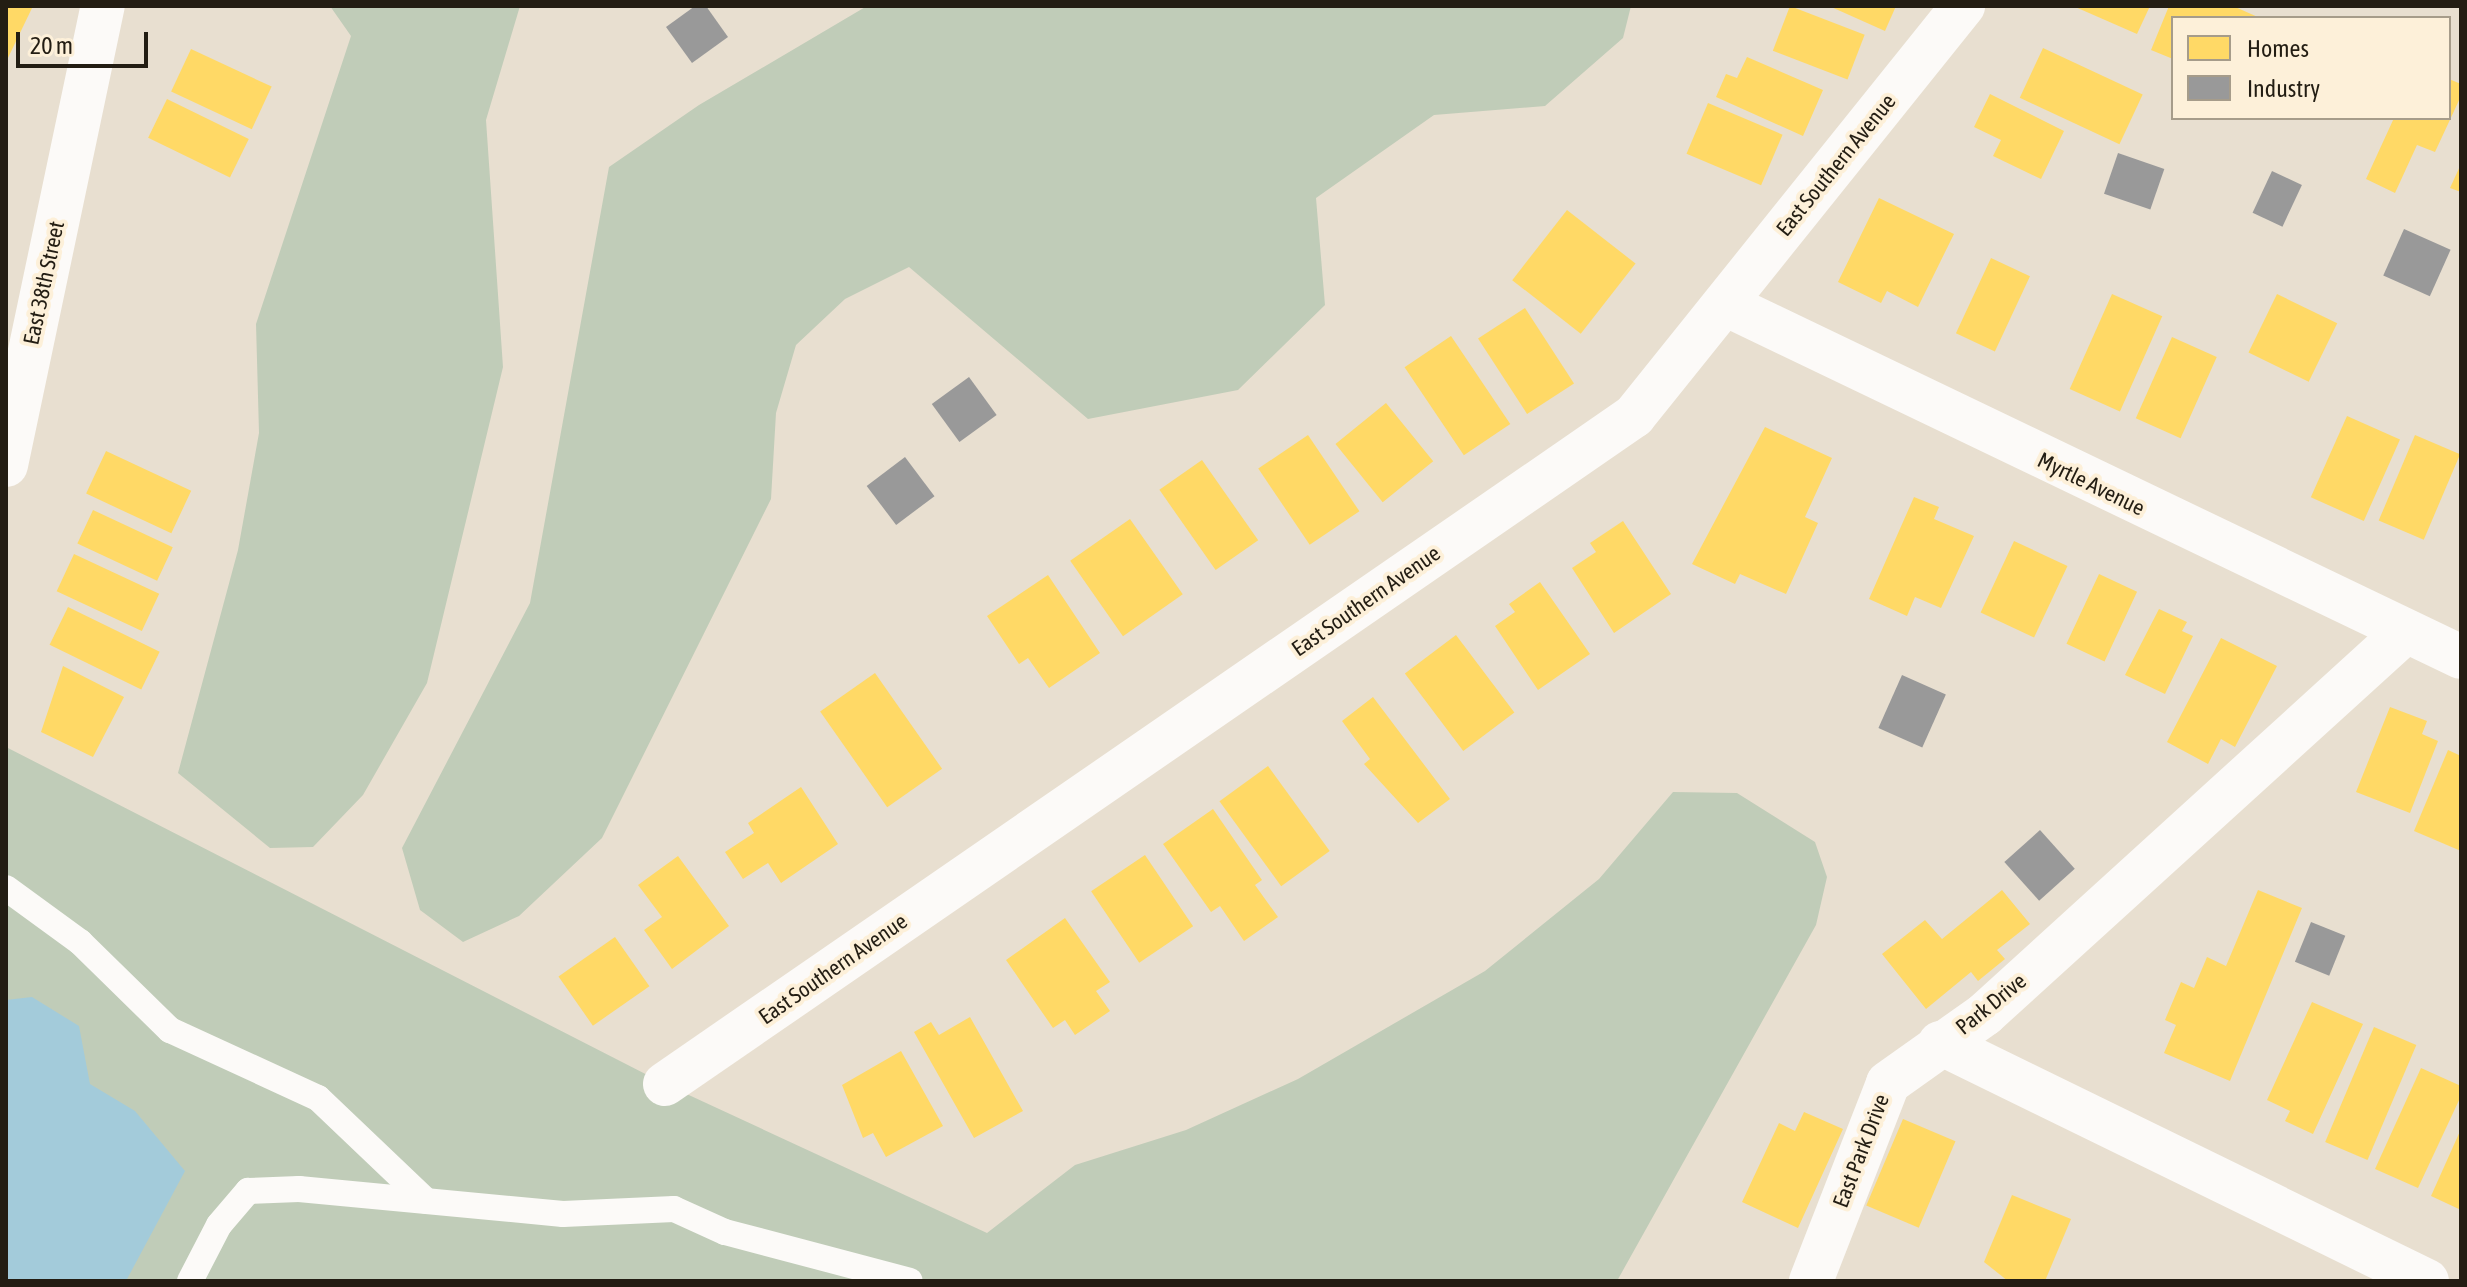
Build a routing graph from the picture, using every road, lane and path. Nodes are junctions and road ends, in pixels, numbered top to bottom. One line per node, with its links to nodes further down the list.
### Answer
1 (103, 6): 4 (street, East 38th Street)
2 (1963, 6): 3 (street, East Southern Avenue)
3 (1725, 304): 5 (street, Myrtle Avenue); 9 (street, East Southern Avenue)
4 (7, 459)
5 (2406, 631): 6 (street, Myrtle Avenue); 8 (street, Park Drive)
6 (2461, 657)
7 (6, 888): 10 (lane)
8 (1940, 1043): 13 (street, East Park Drive); 14 (street, Park Drive)
9 (665, 1084)
10 (426, 1201): 11 (lane); 12 (lane)
11 (190, 1281)
12 (910, 1281)
13 (1811, 1281)
14 (2427, 1281)

